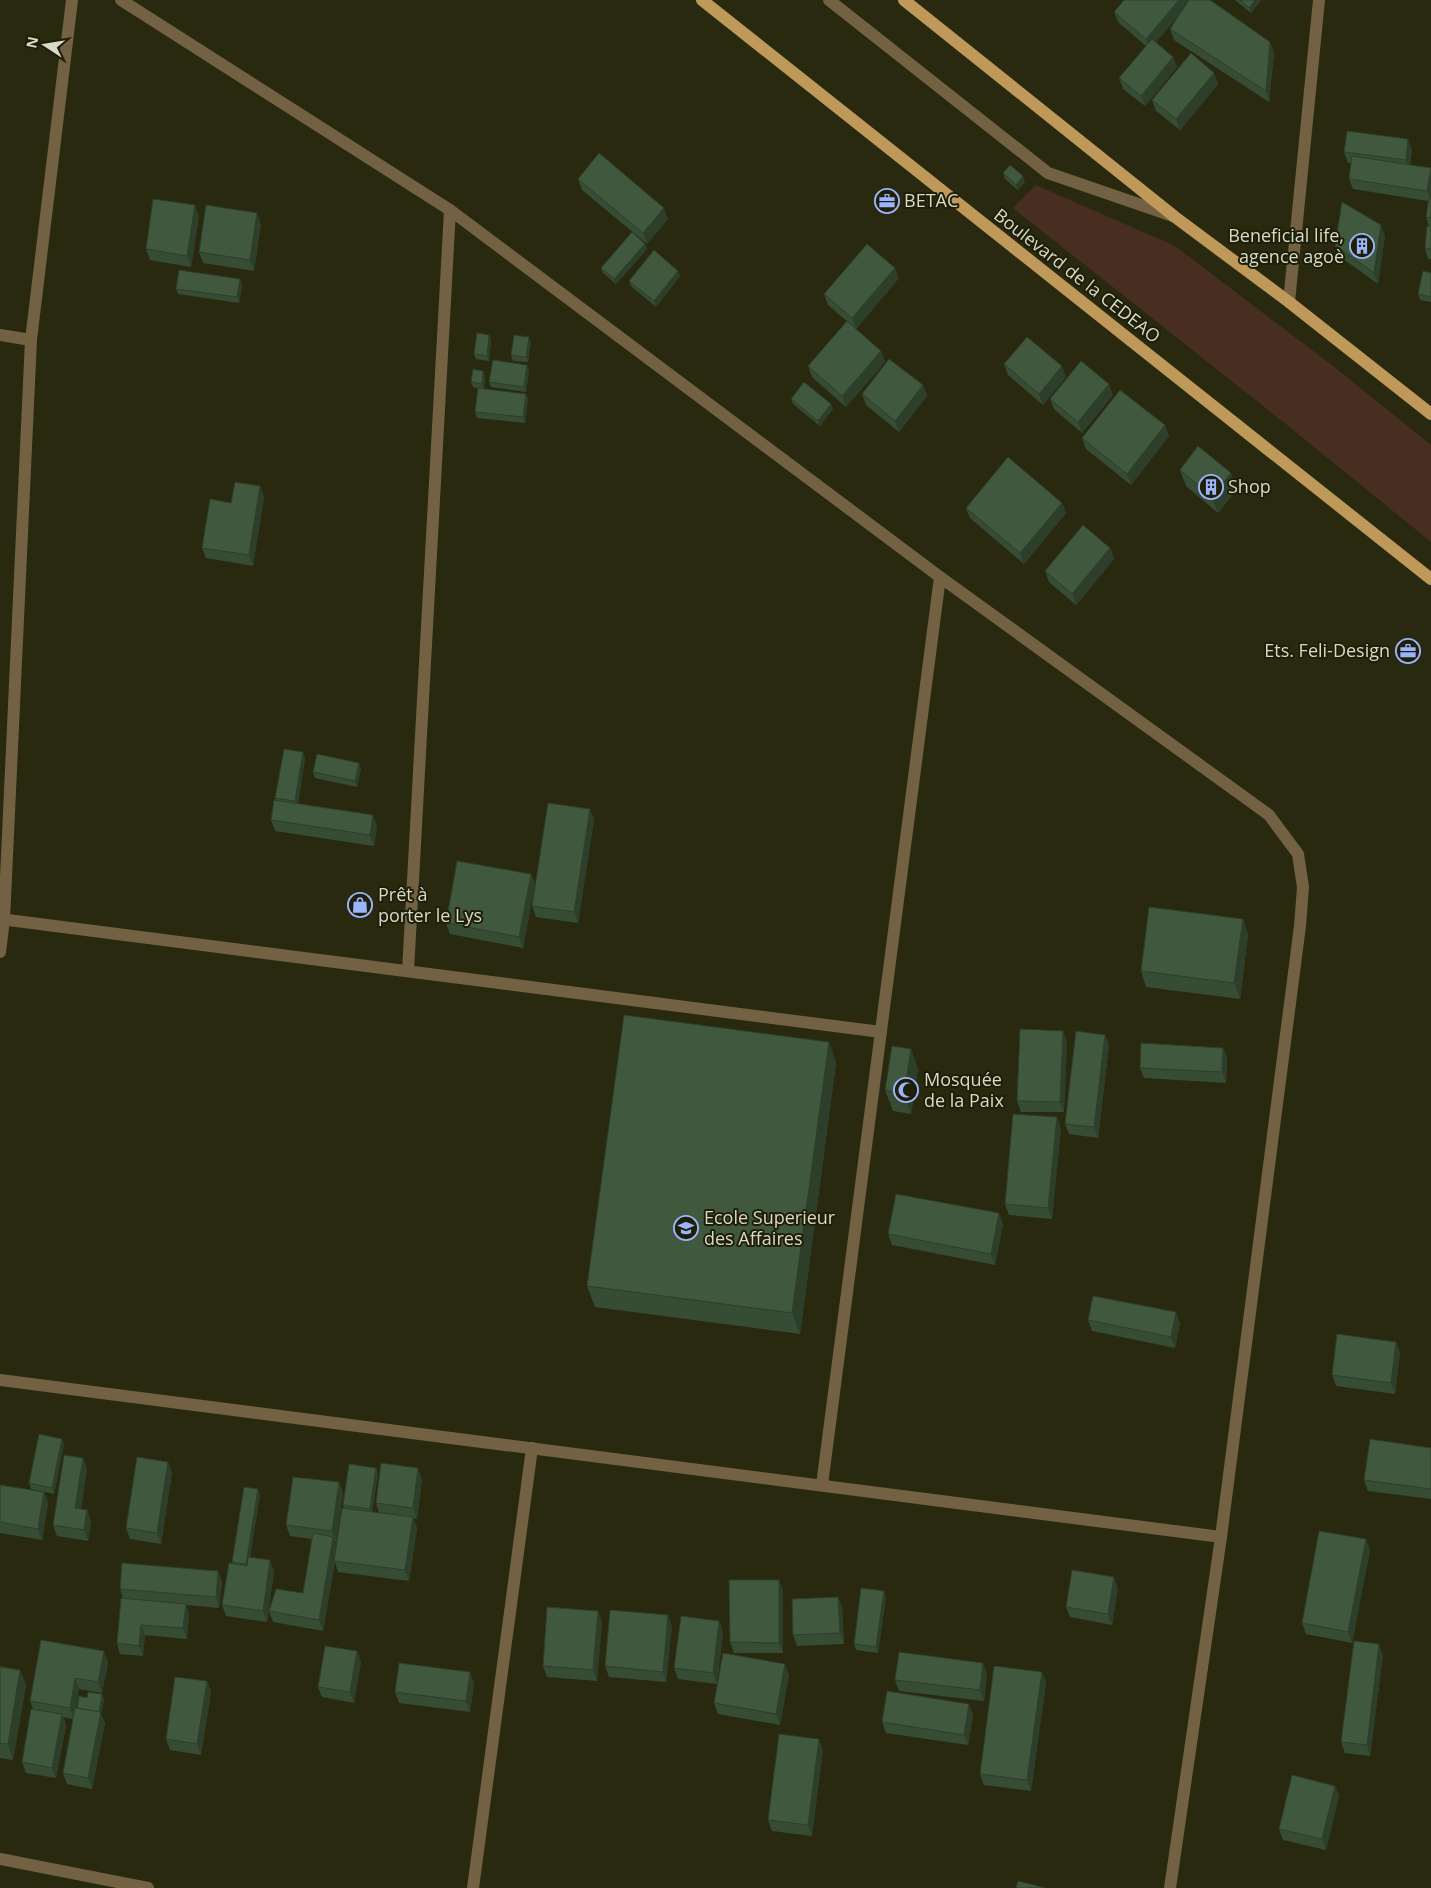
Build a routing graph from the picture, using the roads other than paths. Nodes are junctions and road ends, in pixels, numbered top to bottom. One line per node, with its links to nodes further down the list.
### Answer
1 (72, 0): 11 (street)
2 (121, 0): 7 (street)
3 (702, 0): 14 (main road, Boulevard de la CEDEAO)
4 (828, 0): 8 (street)
5 (904, 0): 8 (main road)
6 (1319, 0): 9 (street)
7 (450, 210): 13 (street); 17 (street)
8 (1175, 217): 9 (main road)
9 (1290, 302): 12 (main road)
10 (0, 335): 11 (street)
11 (31, 340): 15 (street)
12 (1431, 414)
13 (940, 577): 18 (street); 22 (street)
14 (1431, 579)
15 (2, 919): 16 (street); 17 (street)
16 (0, 952)
17 (408, 971): 18 (street)
18 (881, 1032): 21 (street)
19 (0, 1380): 20 (street)
20 (532, 1448): 21 (street); 25 (street)
21 (822, 1486): 22 (street)
22 (1221, 1537): 26 (street)
23 (0, 1859): 24 (street)
24 (148, 1888)
25 (473, 1888)
26 (1170, 1888)

